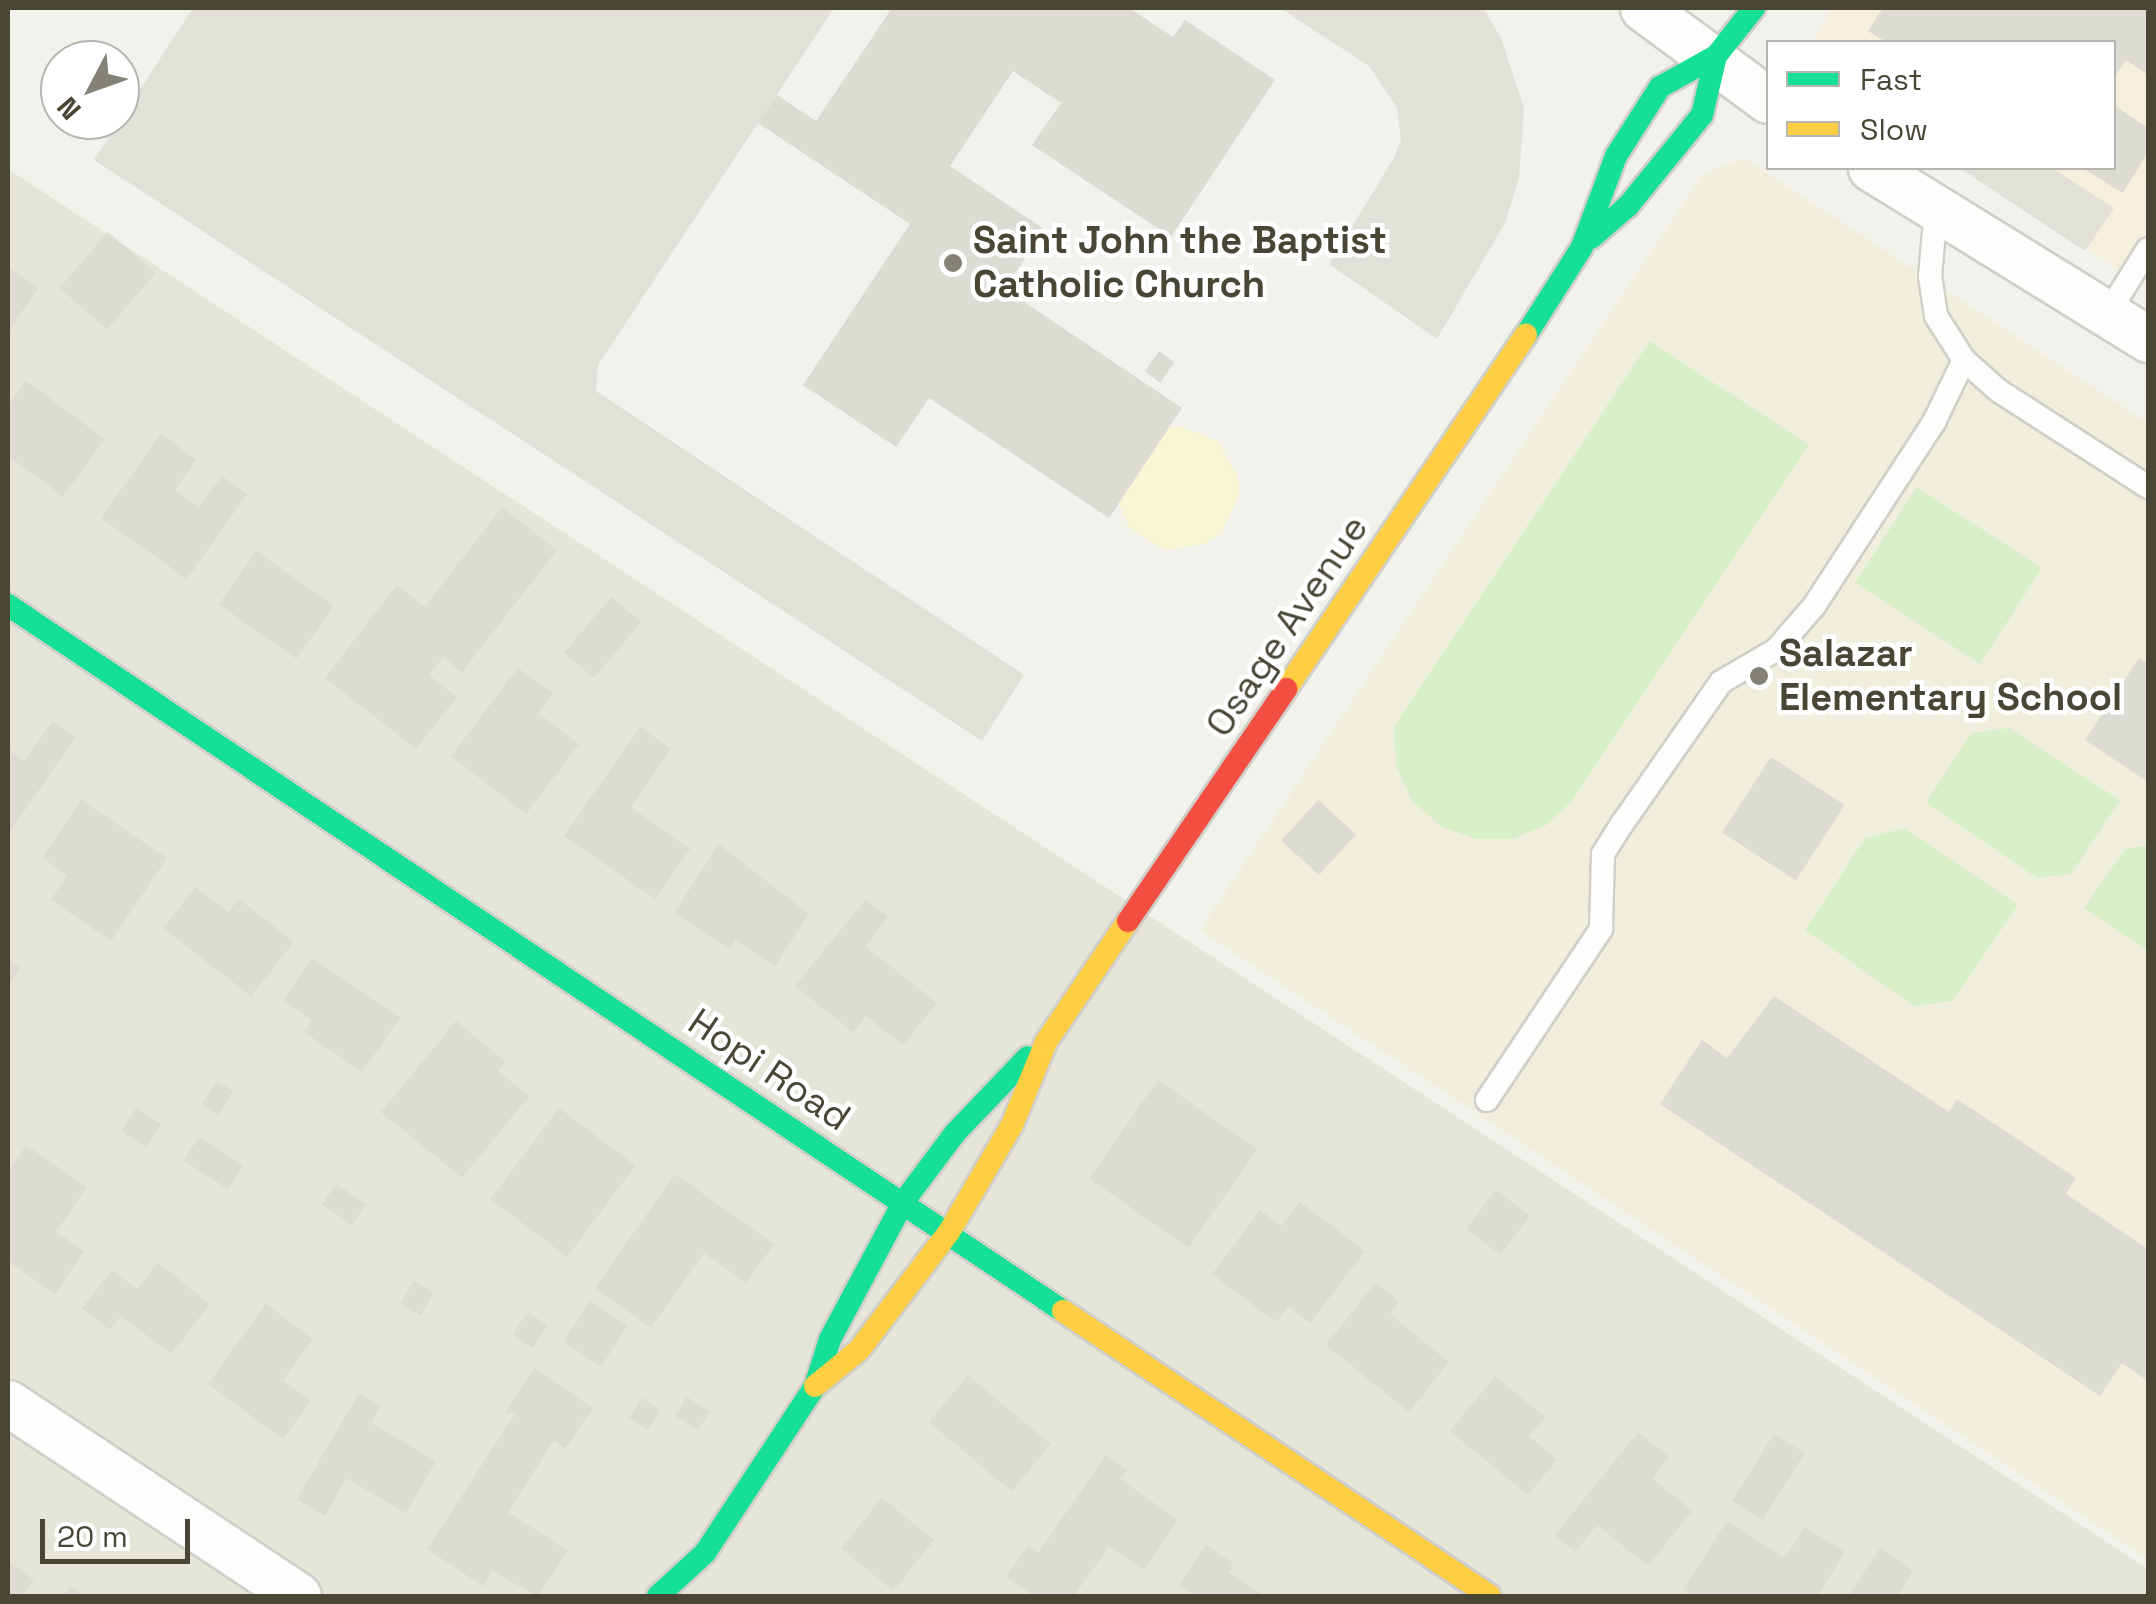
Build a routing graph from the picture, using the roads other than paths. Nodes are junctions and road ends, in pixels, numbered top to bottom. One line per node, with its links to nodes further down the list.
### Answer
1 (1643, 8): 3 (street)
2 (1754, 8): 3 (street, Osage Avenue)
3 (1716, 56): 4 (street); 7 (street, Osage Avenue); 7 (street, Osage Avenue)
4 (1766, 98)
5 (1874, 170): 6 (street)
6 (1936, 210): 9 (street); 11 (lane)
7 (1582, 247): 14 (street, Osage Avenue)
8 (2148, 249): 9 (lane)
9 (2108, 313): 10 (street)
10 (2148, 339)
11 (1964, 360): 12 (lane); 15 (lane)
12 (2148, 487)
13 (8, 605): 16 (street, Hopi Road)
14 (1046, 1042): 16 (street, Osage Avenue); 17 (street, Osage Avenue)
15 (1487, 1100)
16 (904, 1202): 17 (street, Hopi Road); 18 (street, Osage Avenue)
17 (949, 1232): 18 (street, Osage Avenue); 24 (street, Hopi Road)
18 (815, 1386): 20 (street, Osage Avenue)
19 (8, 1403): 21 (street)
20 (705, 1554): 22 (street, Osage Avenue); 23 (street, Osage Avenue)
21 (298, 1596)
22 (658, 1596)
23 (693, 1596)
24 (1490, 1596)

